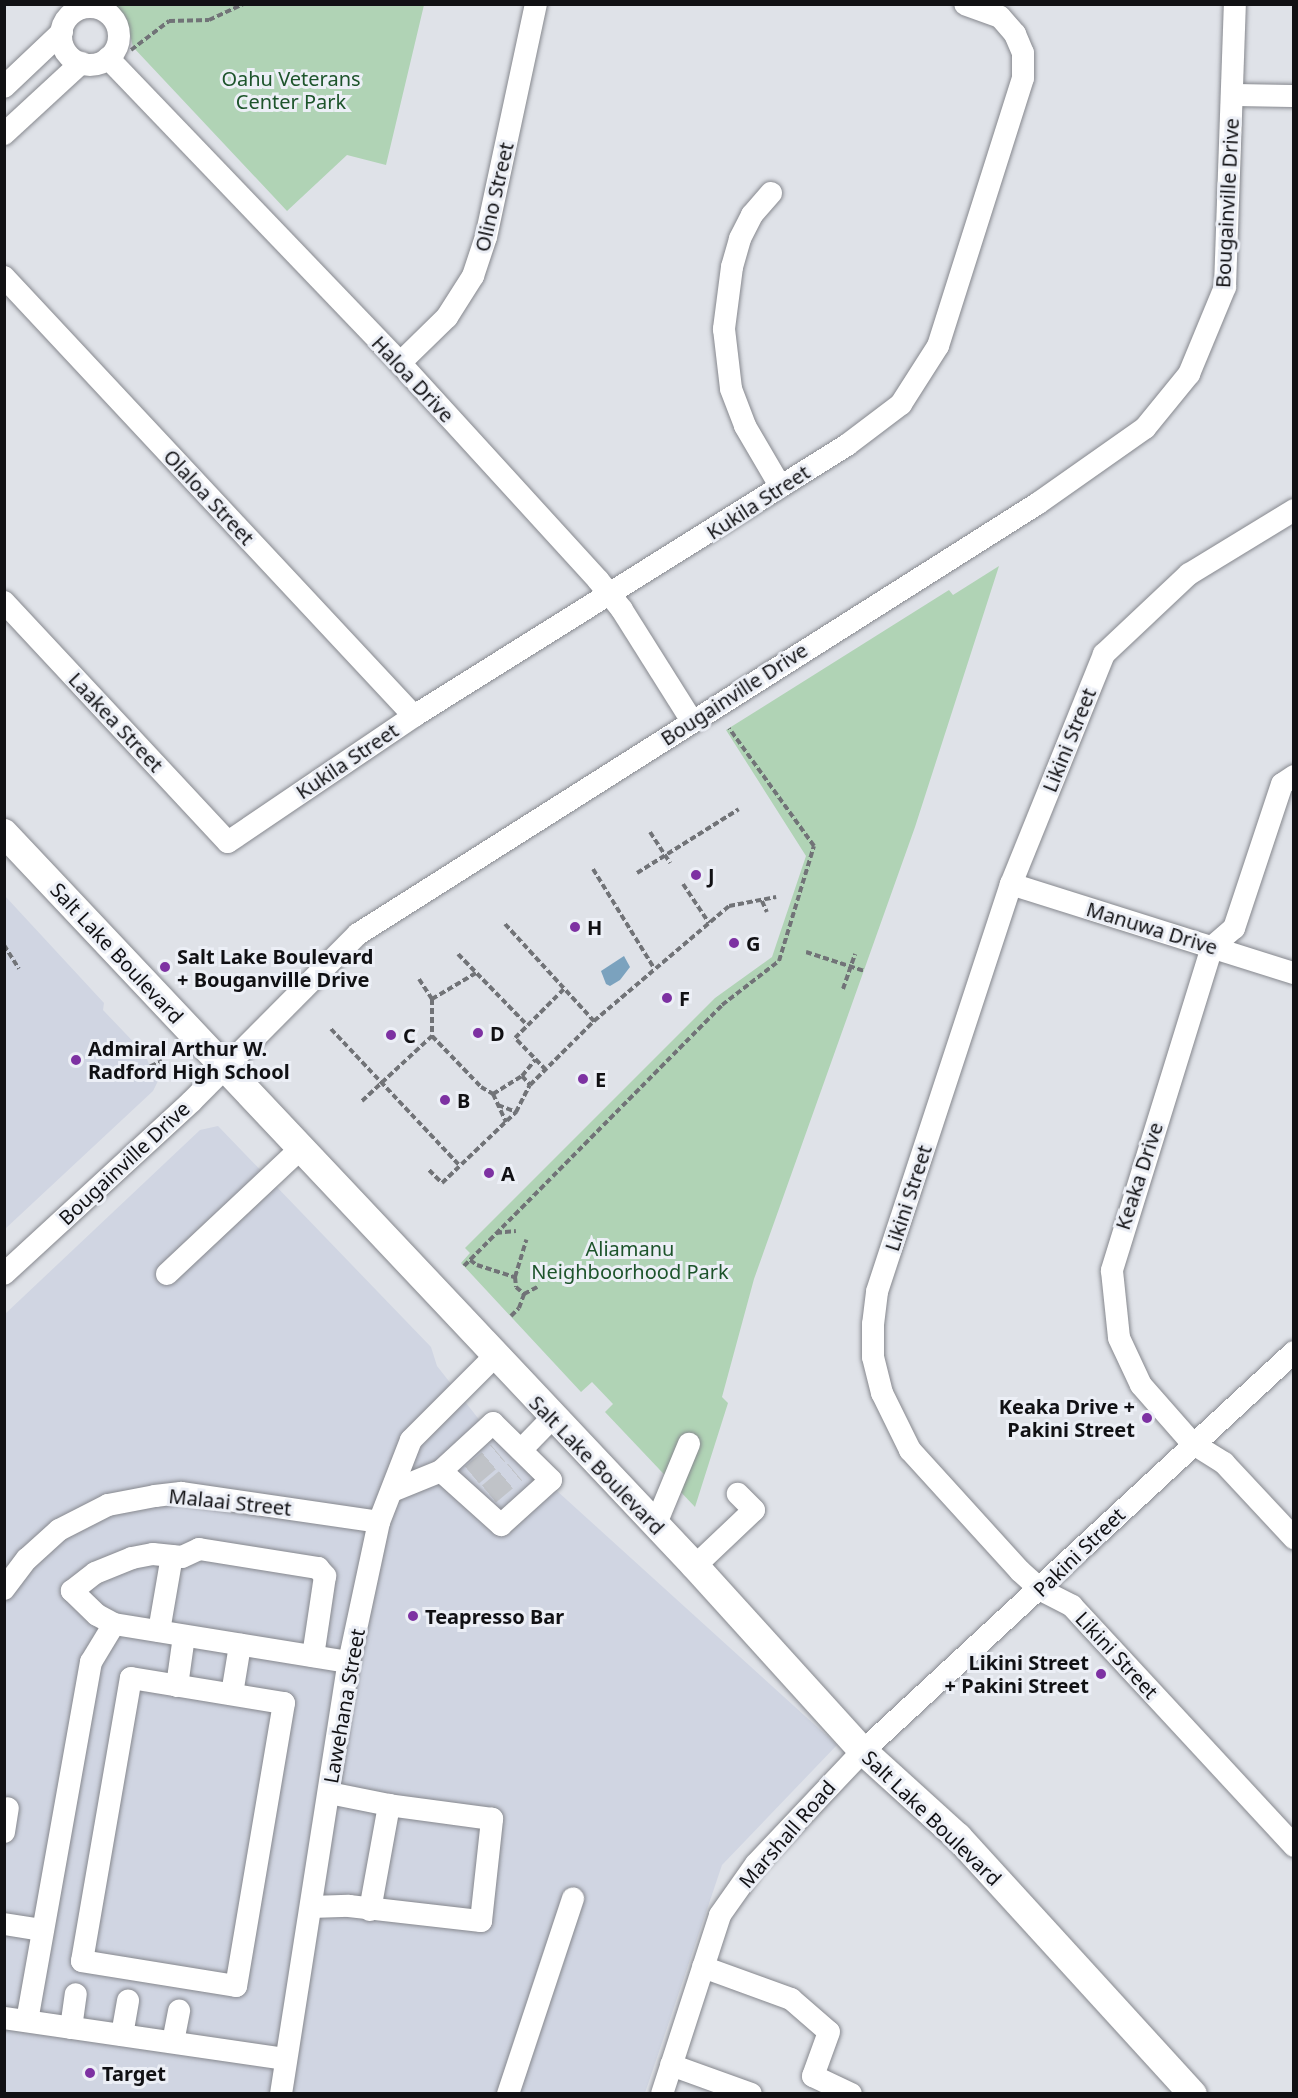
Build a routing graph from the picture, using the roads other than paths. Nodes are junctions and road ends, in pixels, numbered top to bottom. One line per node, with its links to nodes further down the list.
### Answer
1 (536, 4): 14 (street, Olino Street)
2 (965, 4): 15 (street, Kukila Street)
3 (1235, 4): 9 (street, Bougainville Drive)
4 (78, 7): 5 (street); 6 (street)
5 (62, 32): 7 (street); 8 (street)
6 (108, 58): 7 (street); 14 (street, Haloa Drive)
7 (81, 63): 11 (street)
8 (4, 87)
9 (1233, 95): 10 (street); 20 (street, Bougainville Drive)
10 (1293, 96)
11 (4, 134)
12 (771, 193): 15 (street)
13 (4, 277): 19 (street, Olaloa Street)
14 (400, 363): 17 (street, Haloa Drive)
15 (780, 486): 17 (street, Kukila Street)
16 (1293, 510): 24 (street, Likini Street)
17 (610, 596): 19 (street, Kukila Street); 20 (street, Haloa Drive)
18 (4, 602): 23 (street, Laakea Street)
19 (414, 716): 23 (street, Kukila Street)
20 (692, 721): 27 (street, Bougainville Drive)
21 (1293, 776): 25 (street)
22 (4, 833): 27 (main road, Salt Lake Boulevard)
23 (228, 842)
24 (1011, 884): 25 (street, Manuwa Drive); 46 (street, Likini Street)
25 (1212, 947): 26 (street, Manuwa Drive); 34 (street, Keaka Drive)
26 (1293, 973)
27 (226, 1066): 28 (main road, Salt Lake Boulevard); 29 (street, Bougainville Drive)
28 (300, 1149): 30 (street); 32 (main road, Salt Lake Boulevard)
29 (4, 1274)
30 (167, 1274)
31 (1293, 1352): 34 (street, Pakini Street)
32 (494, 1357): 33 (main road, Salt Lake Boulevard); 38 (street, Lawehana Street)
33 (552, 1418): 36 (street); 41 (main road, Salt Lake Boulevard)
34 (1192, 1443): 42 (street, Keaka Drive); 46 (street, Pakini Street)
35 (689, 1444): 41 (street)
36 (515, 1455): 37 (street); 37 (street)
37 (441, 1471): 38 (street)
38 (392, 1491): 40 (street, Lawehana Street)
39 (738, 1494): 44 (street)
40 (379, 1522): 45 (street, Malaai Street); 52 (street, Lawehana Street)
41 (655, 1526): 44 (main road, Salt Lake Boulevard)
42 (1293, 1538)
43 (172, 1556): 47 (street); 48 (street); 51 (street)
44 (695, 1566): 55 (main road, Salt Lake Boulevard)
45 (4, 1589)
46 (1041, 1590): 55 (street, Pakini Street); 60 (street, Likini Street)
47 (114, 1624): 48 (street); 65 (street)
48 (159, 1631): 49 (street)
49 (184, 1636): 50 (street); 53 (street)
50 (240, 1645): 51 (street); 54 (street)
51 (313, 1656): 52 (street)
52 (349, 1662): 56 (street, Lawehana Street)
53 (177, 1686): 54 (street); 54 (street)
54 (232, 1694)
55 (863, 1752): 66 (street, Marshall Road); 82 (main road, Salt Lake Boulevard)
56 (329, 1792): 57 (street); 62 (street, Lawehana Street)
57 (389, 1805): 63 (street); 63 (street)
58 (8, 1808): 59 (street)
59 (4, 1832)
60 (1293, 1846)
61 (573, 1899): 78 (street)
62 (311, 1907): 63 (street); 75 (street, Lawehana Street)
63 (370, 1910)
64 (4, 1924): 65 (street)
65 (43, 1930): 71 (street)
66 (704, 1967): 76 (street, Marshall Road); 81 (street)
67 (76, 1994): 72 (street)
68 (128, 2001): 73 (street)
69 (179, 2011): 74 (street)
70 (4, 2018): 71 (street)
71 (27, 2021): 72 (street)
72 (71, 2028): 73 (street)
73 (122, 2035): 74 (street)
74 (173, 2042): 75 (street)
75 (286, 2059): 77 (street, Lawehana Street)
76 (672, 2065): 79 (street, Marshall Road); 80 (street)
77 (281, 2094)
78 (508, 2094)
79 (662, 2094)
80 (751, 2094)
81 (851, 2094)
82 (1193, 2094)

